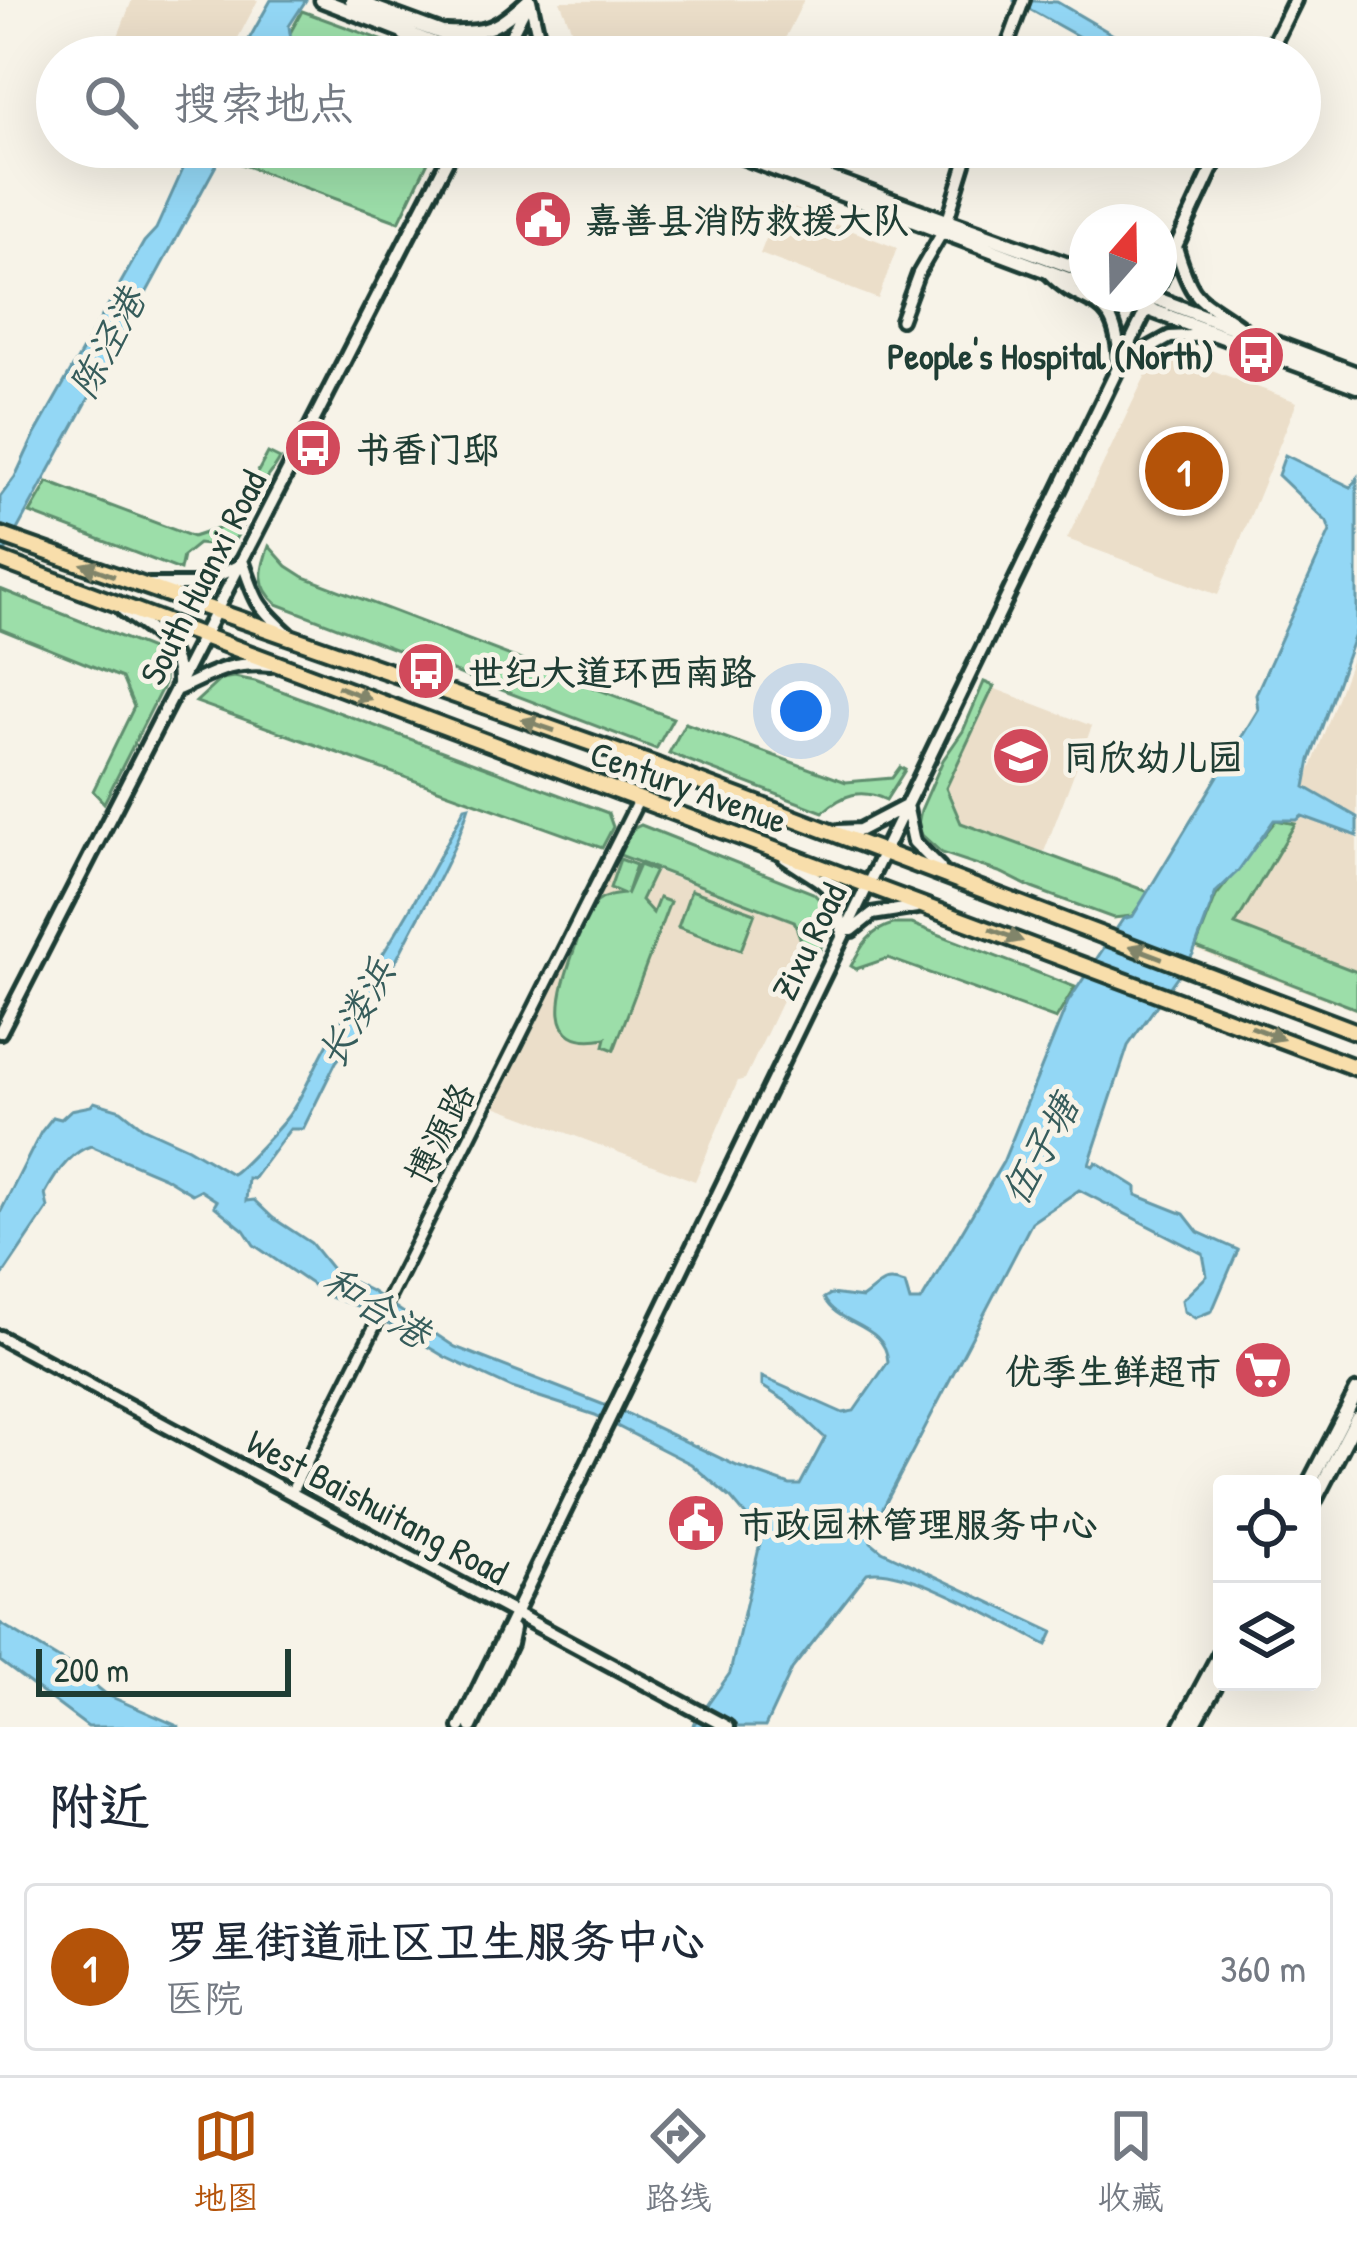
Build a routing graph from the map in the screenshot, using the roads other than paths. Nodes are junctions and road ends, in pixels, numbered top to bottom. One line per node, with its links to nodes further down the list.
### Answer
1 (322, 0): 6 (main road)
2 (352, 0): 7 (main road)
3 (529, 0): 7 (street); 11 (street); 12 (street)
4 (1295, 0): 14 (street)
5 (1023, 4): 13 (street)
6 (397, 29): 8 (street); 9 (main road)
7 (443, 32): 10 (main road)
8 (405, 36)
9 (415, 36)
10 (453, 36)
11 (512, 36)
12 (540, 36)
13 (1011, 36)
14 (1277, 36)
15 (443, 168): 37 (street, South Huanxi Road)
16 (778, 168): 20 (main road)
17 (797, 168): 20 (main road)
18 (963, 168): 20 (street)
19 (1212, 168): 21 (street)
20 (945, 226): 23 (main road); 24 (main road); 29 (street)
21 (1177, 245)
22 (1177, 250): 30 (street)
23 (1069, 266)
24 (1047, 271): 25 (main road); 32 (street)
25 (1069, 279)
26 (1177, 309): 30 (main road)
27 (1143, 312): 32 (street, Zixu Road)
28 (1173, 312): 31 (main road)
29 (901, 320)
30 (1252, 334): 33 (main road)
31 (1216, 335): 32 (street); 34 (main road)
32 (1120, 365): 46 (street, Zixu Road)
33 (1357, 374)
34 (1357, 386)
35 (0, 535): 38 (main road, Century Avenue, one-way to 35)
36 (0, 560): 39 (main road, Century Avenue)
37 (243, 563): 38 (street); 40 (street, South Huanxi Road); 42 (street)
38 (136, 584): 40 (main road, Century Avenue)
39 (114, 603): 41 (main road, Century Avenue); 44 (street)
40 (217, 614): 41 (street, South Huanxi Road); 42 (main road, Century Avenue)
41 (206, 637): 43 (main road, Century Avenue); 44 (street, South Huanxi Road)
42 (296, 641): 47 (main road, Century Avenue, one-way to 42)
43 (286, 667): 44 (street); 45 (main road, Century Avenue, one-way to 45)
44 (178, 689): 54 (street, South Huanxi Road)
45 (639, 799): 48 (main road, Century Avenue); 62 (street, 博源路)
46 (907, 806): 47 (street); 49 (street, Zixu Road); 51 (street)
47 (826, 830): 49 (main road, Century Avenue)
48 (767, 847): 50 (main road, Century Avenue); 53 (street)
49 (884, 852): 50 (street, Zixu Road); 51 (main road, Century Avenue)
50 (869, 885): 52 (main road, Century Avenue); 53 (street, Zixu Road)
51 (976, 887): 55 (main road, Century Avenue, one-way to 51)
52 (928, 907): 53 (street); 56 (main road, Century Avenue, one-way to 56)
53 (842, 941): 63 (street, Zixu Road)
54 (0, 1032)
55 (1357, 1032)
56 (1357, 1068)
57 (0, 1337): 62 (street, West Baishuitang Road)
58 (1357, 1390): 60 (main road)
59 (1357, 1418): 61 (main road)
60 (1314, 1475)
61 (1321, 1487)
62 (291, 1493): 63 (street, West Baishuitang Road)
63 (516, 1614): 66 (street, Zixu Road); 67 (street, Zixu Road); 68 (street, West Baishuitang Road)
64 (1213, 1667): 69 (main road)
65 (1213, 1689): 70 (main road)
66 (460, 1727)
67 (471, 1727)
68 (727, 1727)
69 (1181, 1727)
70 (1192, 1727)

